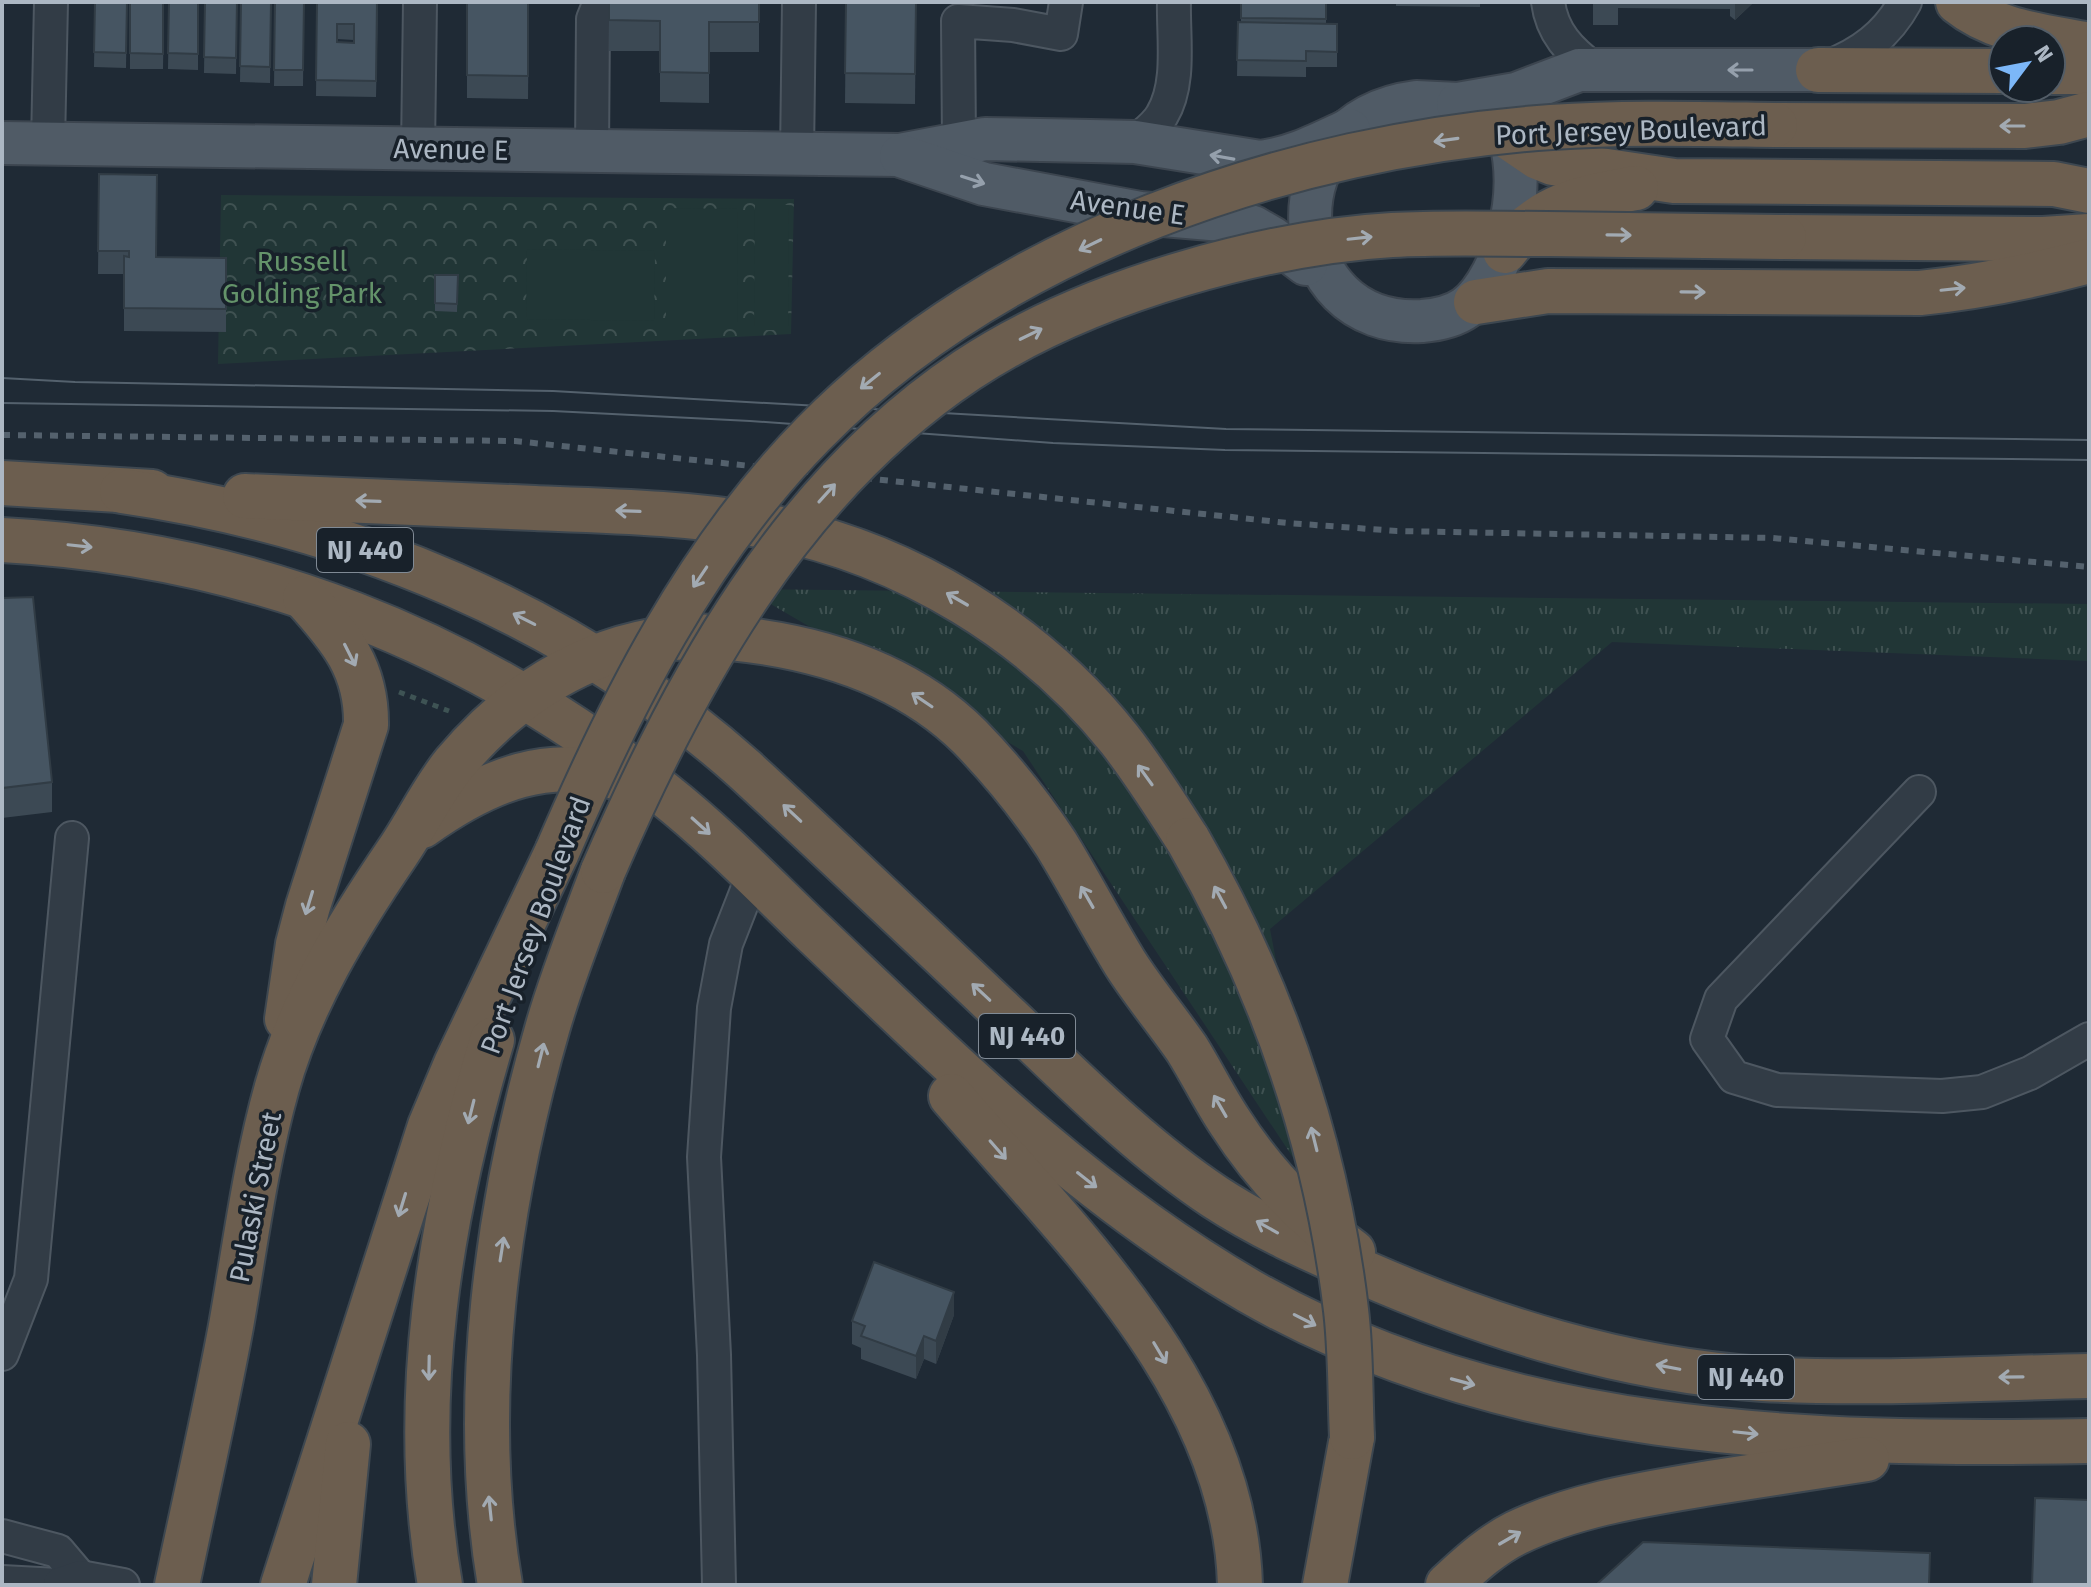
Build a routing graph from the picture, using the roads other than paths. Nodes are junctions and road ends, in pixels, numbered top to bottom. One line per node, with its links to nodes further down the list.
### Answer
1 (51, 2): 22 (street)
2 (420, 2): 24 (street)
3 (600, 2): 25 (street)
4 (799, 2): 26 (street)
5 (1066, 2): 23 (street)
6 (1174, 2): 20 (street)
7 (1548, 2): 11 (street)
8 (1905, 2): 12 (street)
9 (1958, 2): 10 (highway)
10 (2089, 45)
11 (1594, 69): 12 (main road, one-way to 11); 16 (main road)
12 (1818, 70): 13 (highway)
13 (1987, 71)
14 (2067, 72): 15 (highway)
15 (2089, 72)
16 (1458, 104): 18 (main road); 19 (main road)
17 (2089, 114): 47 (highway, Port Jersey Boulevard, one-way to 47, bridge)
18 (1349, 130): 20 (main road, Avenue E, one-way to 20); 33 (main road)
19 (1510, 138): 28 (highway); 31 (main road)
20 (1135, 142): 23 (main road, Avenue E)
21 (2, 143): 22 (main road, Avenue E)
22 (48, 143): 24 (main road, Avenue E)
23 (959, 144): 27 (main road, Avenue E)
24 (418, 149): 25 (main road, Avenue E)
25 (592, 151): 26 (main road, Avenue E)
26 (797, 154): 27 (main road, Avenue E)
27 (900, 155): 33 (main road, Avenue E, one-way to 33)
28 (1674, 181): 29 (highway); 31 (highway)
29 (2077, 181)
30 (2089, 236): 67 (highway, Port Jersey Boulevard, one-way to 30, bridge)
31 (1503, 253): 34 (main road)
32 (2089, 261): 34 (highway, one-way to 32)
33 (1340, 291): 34 (main road)
34 (1476, 302)
35 (2, 483): 36 (highway, NJ 440)
36 (122, 491): 40 (highway, NJ 440, one-way to 36); 56 (highway, one-way to 36, bridge)
37 (2, 540): 38 (highway, NJ 440, one-way to 38)
38 (302, 594): 41 (highway, NJ 440); 51 (highway, one-way to 51)
39 (758, 641): 40 (highway, Pulaski Street); 42 (highway); 52 (highway, Pulaski Street, one-way to 39)
40 (592, 657): 41 (highway, Pulaski Street); 42 (highway, NJ 440)
41 (526, 696): 44 (highway, NJ 440); 45 (highway, Pulaski Street)
42 (681, 718): 44 (highway); 52 (highway, NJ 440, one-way to 42)
43 (1919, 792): 50 (street)
44 (669, 797): 45 (highway, Pulaski Street); 48 (highway, NJ 440, one-way to 48)
45 (408, 836): 51 (highway, Pulaski Street)
46 (72, 838): 54 (street)
47 (557, 852): 53 (highway, one-way to 53); 66 (highway, Port Jersey Boulevard, one-way to 66)
48 (753, 875): 49 (highway, NJ 440); 68 (street)
49 (801, 921): 58 (highway, NJ 440, one-way to 58); 69 (highway, one-way to 69)
50 (2089, 1039)
51 (278, 1085): 63 (highway, Pulaski Street)
52 (1414, 1295): 55 (highway, NJ 440, one-way to 52)
53 (365, 1327): 64 (highway); 65 (highway)
54 (2, 1354)
55 (2089, 1376)
56 (1352, 1437): 70 (highway); 71 (highway)
57 (2089, 1441): 58 (highway, NJ 440)
58 (1968, 1443): 72 (highway, one-way to 58)
59 (2, 1536): 61 (street)
60 (2, 1582): 61 (street)
61 (65, 1582): 62 (street)
62 (123, 1585)
63 (177, 1585)
64 (283, 1585)
65 (334, 1585)
66 (440, 1585)
67 (500, 1585)
68 (719, 1585)
69 (1240, 1585)
70 (1325, 1585)
71 (1352, 1585)
72 (1448, 1585)

